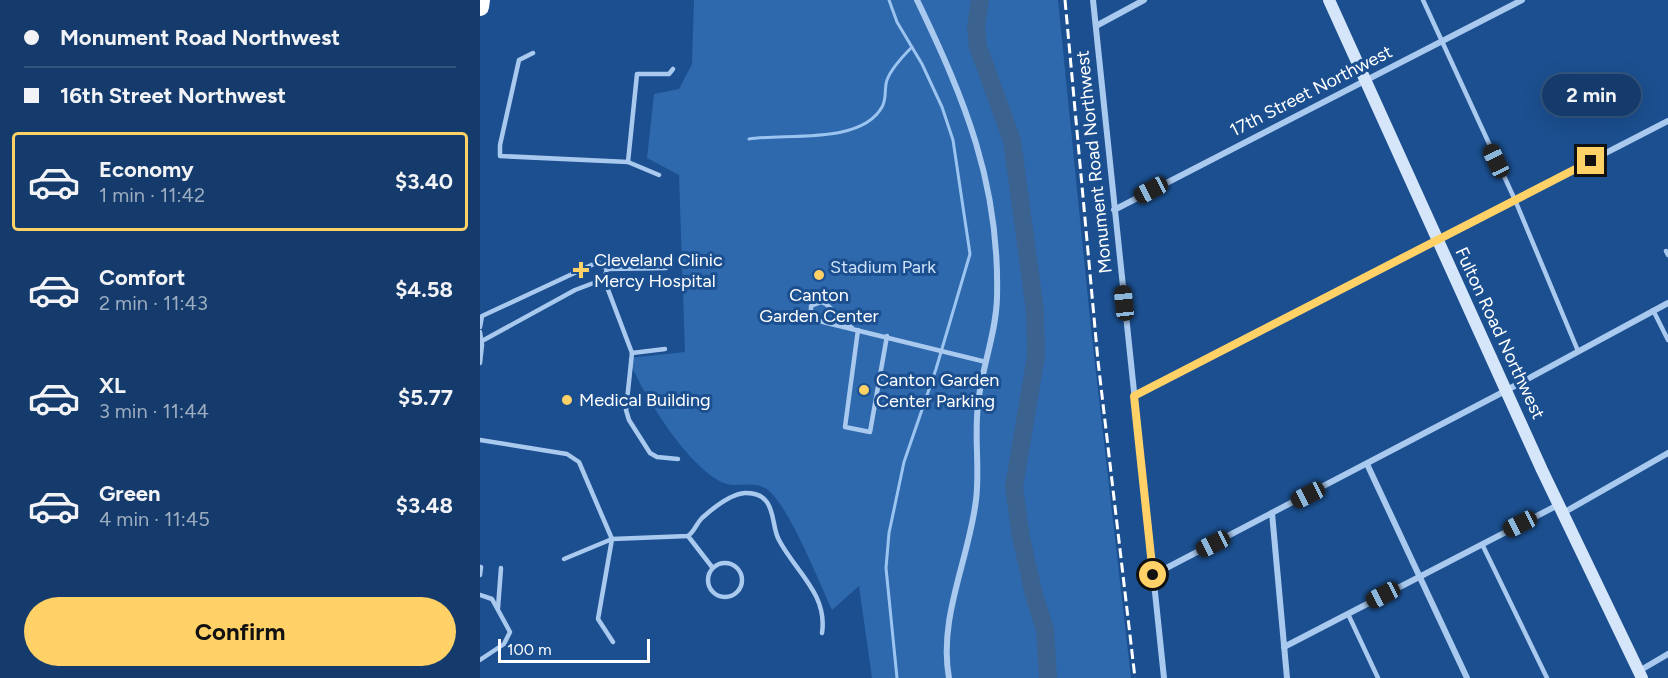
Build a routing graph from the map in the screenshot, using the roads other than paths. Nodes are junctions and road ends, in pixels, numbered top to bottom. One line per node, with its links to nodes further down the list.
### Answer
1 (481, 0): 8 (highway)
2 (918, 0): 35 (street)
3 (1093, 0): 9 (street, Monument Road Northwest)
4 (1144, 0): 9 (street)
5 (1329, 0): 13 (main road, Fulton Road Northwest)
6 (1423, 0): 10 (lane)
7 (1522, 0): 10 (street, 17th Street Northwest)
8 (480, 7)
9 (1096, 26): 18 (street, Monument Road Northwest)
10 (1441, 42): 13 (street, 17th Street Northwest); 17 (lane)
11 (533, 53): 15 (lane)
12 (673, 69): 15 (lane)
13 (1365, 80): 18 (street, 17th Street Northwest); 19 (main road, Fulton Road Northwest)
14 (1668, 121): 17 (street)
15 (628, 162): 16 (lane)
16 (659, 175)
17 (1515, 200): 19 (street); 33 (lane)
18 (1114, 210): 38 (street, Monument Road Northwest)
19 (1438, 240): 37 (main road, Fulton Road Northwest); 38 (street)
20 (666, 268): 21 (lane)
21 (608, 269): 22 (lane); 25 (lane)
22 (604, 279): 31 (lane); 34 (lane)
23 (1668, 303): 24 (street)
24 (1653, 310): 30 (lane); 33 (street)
25 (480, 327)
26 (852, 328): 26 (lane); 27 (lane)
27 (858, 330): 29 (lane); 29 (lane)
28 (480, 332): 31 (lane)
29 (887, 336): 35 (lane)
30 (1668, 340)
31 (482, 341): 36 (lane)
32 (665, 350): 34 (lane)
33 (1578, 351): 37 (street)
34 (632, 353): 41 (lane)
35 (986, 362): 65 (street)
36 (480, 363)
37 (1507, 390): 42 (street); 43 (main road, Fulton Road Northwest)
38 (1134, 396): 53 (street, Monument Road Northwest)
39 (480, 440): 46 (lane)
40 (1668, 453): 43 (street)
41 (678, 459)
42 (1367, 464): 44 (street); 54 (street)
43 (1561, 509): 47 (street); 63 (main road, Fulton Road Northwest)
44 (1272, 513): 53 (street); 60 (street)
45 (688, 536): 46 (lane); 50 (lane); 58 (lane)
46 (612, 539): 48 (lane); 59 (lane)
47 (1482, 544): 54 (street); 69 (lane)
48 (564, 559)
49 (481, 567): 52 (lane)
50 (712, 567): 50 (lane)
51 (501, 568): 56 (lane)
52 (480, 575)
53 (1153, 575): 66 (street, Monument Road Northwest)
54 (1418, 577): 57 (street); 68 (street)
55 (480, 595): 56 (lane)
56 (498, 608): 62 (lane)
57 (1348, 614): 60 (street); 67 (lane)
58 (822, 633)
59 (613, 642)
60 (1284, 647): 64 (street)
61 (1668, 654): 63 (street)
62 (480, 660)
63 (1640, 675)
64 (1287, 676)
65 (949, 678)
66 (1164, 678)
67 (1378, 678)
68 (1467, 678)
69 (1547, 678)

